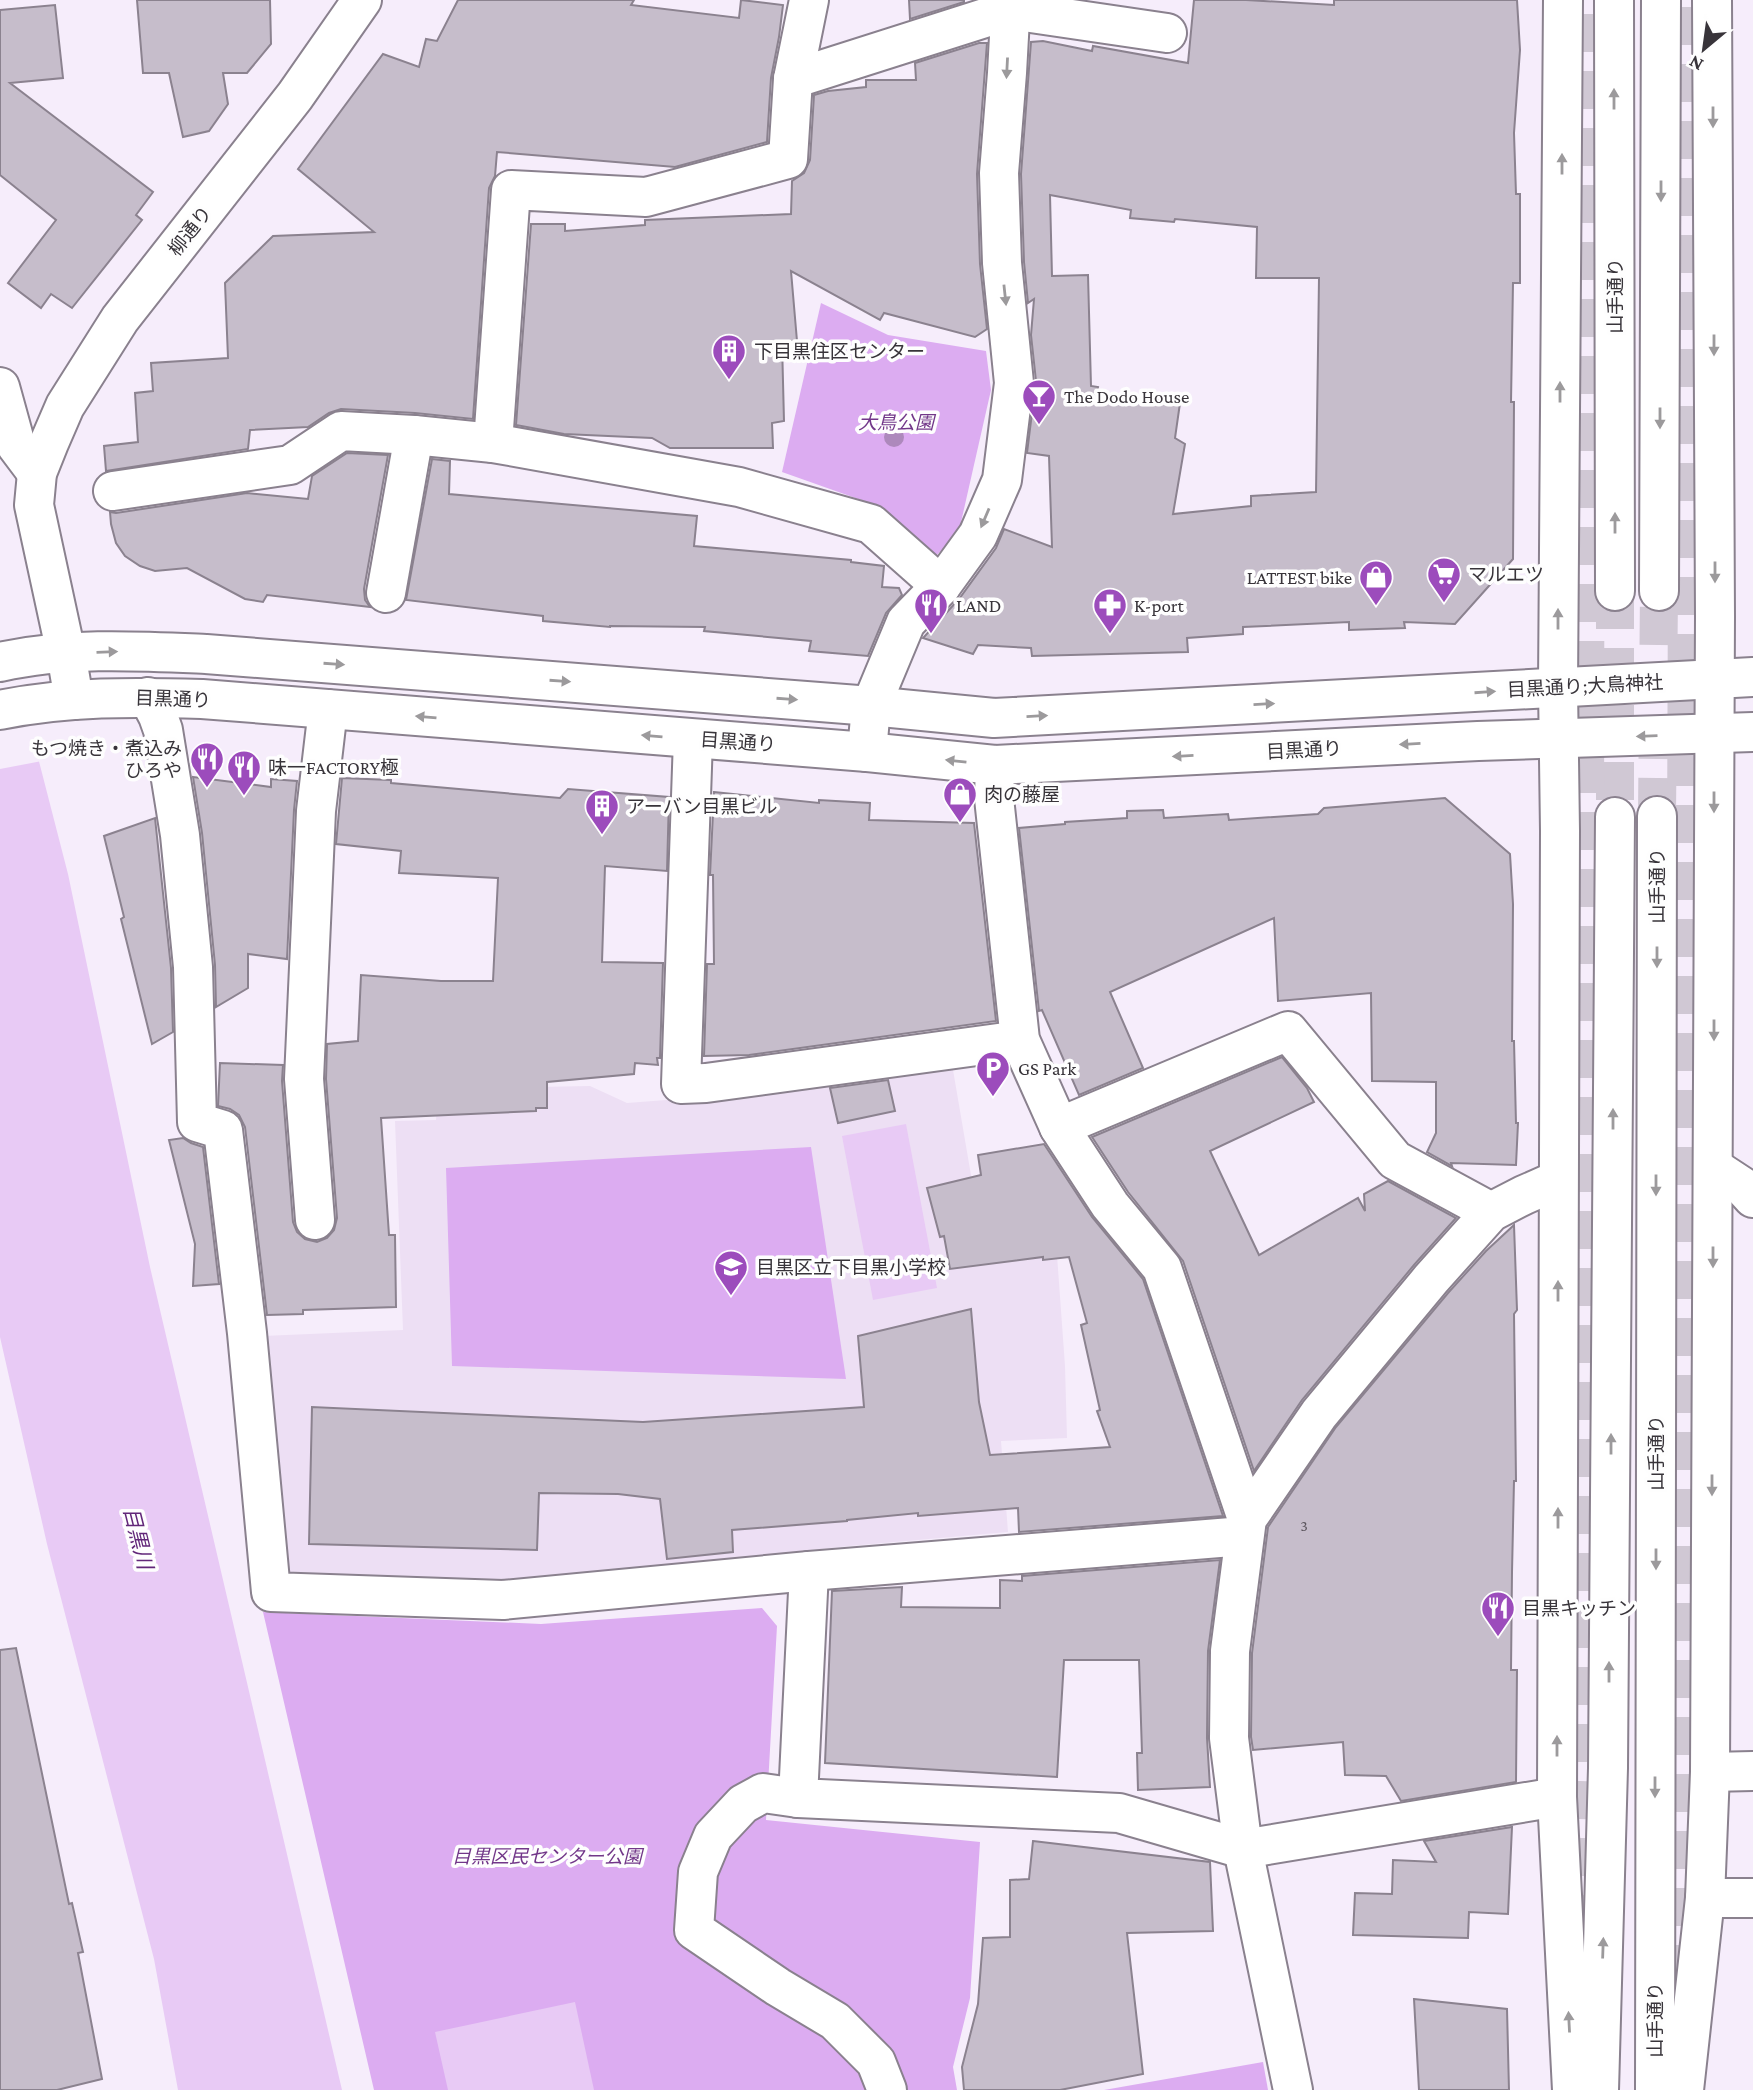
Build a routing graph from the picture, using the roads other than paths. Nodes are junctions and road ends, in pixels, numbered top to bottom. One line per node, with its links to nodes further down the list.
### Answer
1 (362, 0): 13 (main road, 柳通り)
2 (808, 0): 9 (main road)
3 (1563, 0): 23 (main road, one-way to 3)
4 (1614, 0): 16 (main road, 山手通り, one-way to 4)
5 (1661, 0): 17 (main road, one-way to 17)
6 (1712, 0): 22 (main road, one-way to 22)
7 (1010, 5): 8 (main road); 9 (main road); 15 (main road, one-way to 15)
8 (1167, 33)
9 (793, 79): 12 (main road)
10 (0, 387): 13 (main road)
11 (414, 435): 12 (main road); 14 (main road); 18 (main road)
12 (493, 443): 15 (main road)
13 (37, 473): 19 (main road, 柳通り)
14 (113, 491)
15 (941, 586): 26 (main road)
16 (1615, 591)
17 (1659, 591)
18 (386, 593)
19 (66, 653): 20 (main road); 25 (main road, 柳通り); 26 (main road, one-way to 26)
20 (7, 660)
21 (1753, 677): 22 (main road, 目黒通り;大鳥神社)
22 (1714, 679): 23 (main road, 目黒通り;大鳥神社); 30 (main road)
23 (1558, 687): 26 (main road, 目黒通り;大鳥神社, one-way to 23); 32 (main road)
24 (148, 697): 25 (main road, 目黒通り); 28 (main road, 目黒通り); 45 (main road)
25 (74, 699): 27 (main road, 目黒通り)
26 (871, 706): 33 (main road)
27 (14, 707)
28 (328, 709): 31 (main road, 目黒通り, one-way to 28); 43 (main road)
29 (1753, 732): 30 (main road)
30 (1715, 734): 32 (main road, one-way to 32); 39 (main road, one-way to 39)
31 (693, 739): 33 (main road, 目黒通り); 37 (main road)
32 (1558, 739): 34 (main road, 目黒通り, one-way to 34); 40 (main road)
33 (867, 752): 34 (main road, 目黒通り, one-way to 33)
34 (995, 765): 37 (main road)
35 (1657, 816): 57 (main road, 山手通り, one-way to 57)
36 (1615, 817): 56 (main road, one-way to 36)
37 (1020, 1040): 38 (main road)
38 (1059, 1127): 42 (main road); 44 (main road)
39 (1714, 1168): 41 (main road); 47 (main road, one-way to 47)
40 (1558, 1180): 42 (main road); 48 (main road, one-way to 40)
41 (1753, 1198)
42 (1491, 1213): 44 (main road)
43 (315, 1220)
44 (1246, 1527): 45 (main road); 50 (main road)
45 (809, 1571): 49 (main road)
46 (1753, 1771): 47 (main road)
47 (1710, 1772): 51 (main road)
48 (1557, 1797): 50 (main road); 55 (main road, one-way to 48)
49 (799, 1798): 50 (main road); 53 (main road)
50 (1243, 1849): 54 (main road)
51 (1705, 1898): 52 (main road); 58 (main road)
52 (1753, 1898)
53 (887, 2090)
54 (1293, 2090)
55 (1573, 2090)
56 (1599, 2090)
57 (1655, 2090)
58 (1684, 2090)

